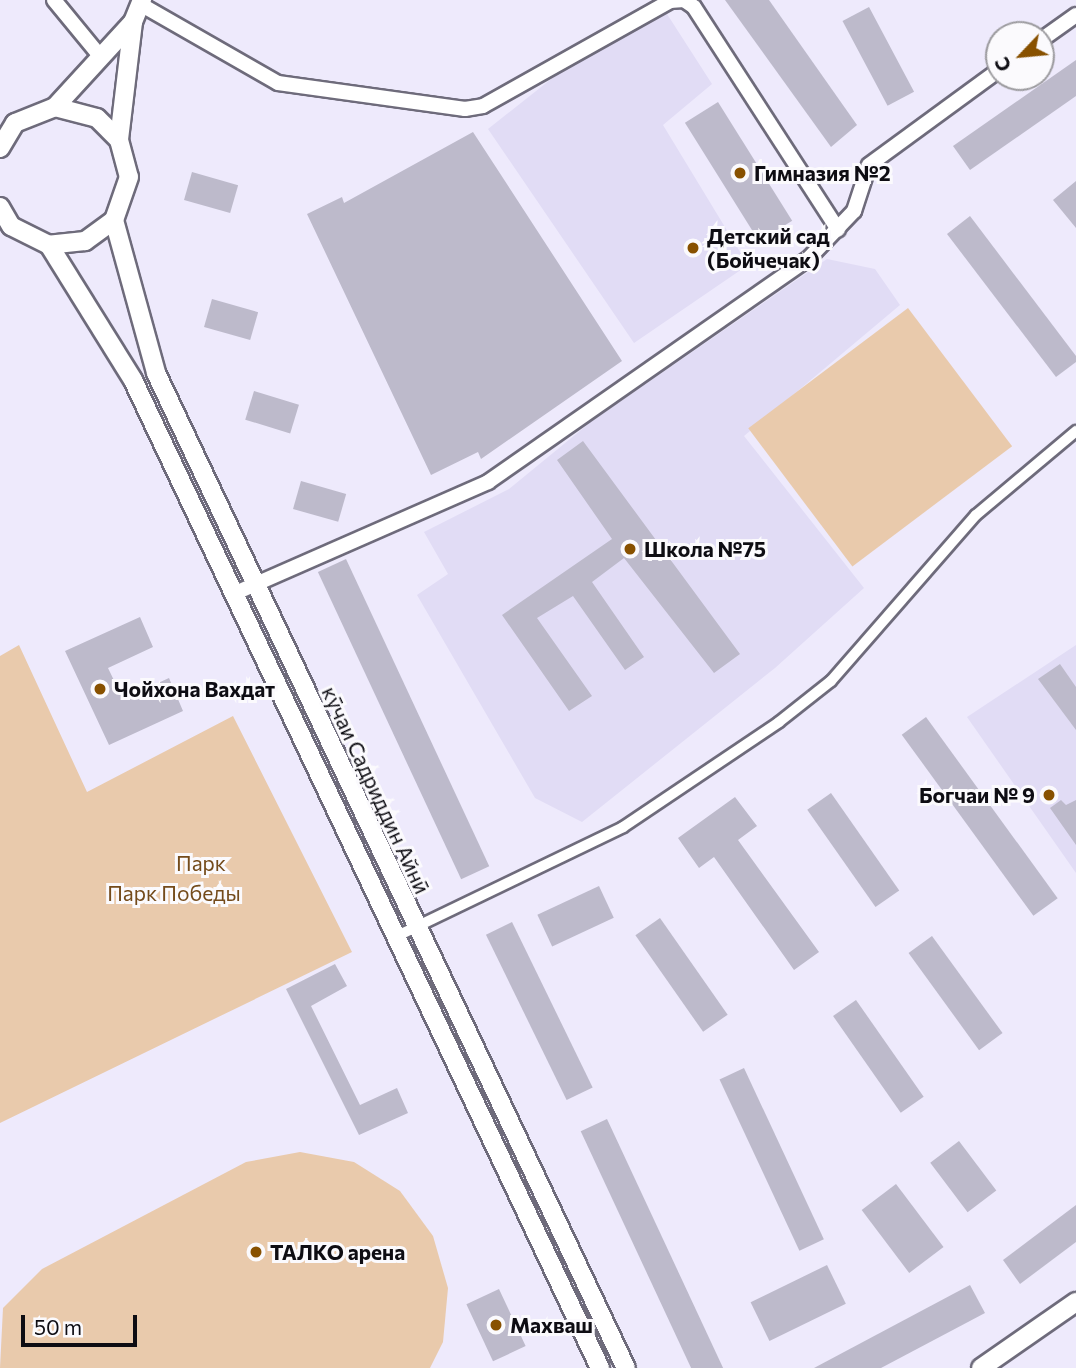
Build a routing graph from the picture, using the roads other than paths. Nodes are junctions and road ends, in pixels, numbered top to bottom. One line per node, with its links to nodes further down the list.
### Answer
1 (54, 0): 6 (street)
2 (141, 2): 4 (street); 14 (street)
3 (1076, 15): 5 (street)
4 (133, 22): 6 (street); 9 (street)
5 (1055, 30)
6 (100, 56): 8 (street)
7 (985, 79): 14 (street)
8 (55, 107): 9 (street); 10 (street)
9 (119, 141): 12 (street)
10 (0, 148)
11 (0, 207): 13 (street)
12 (114, 220): 15 (street); 17 (street, кӯчаи Садриддин Айнӣ)
13 (6, 226): 15 (street)
14 (838, 230): 17 (street)
15 (49, 245): 18 (street, кӯчаи Садриддин Айнӣ)
16 (1076, 431): 19 (street)
17 (255, 583): 18 (street); 19 (street, кӯчаи Садриддин Айнӣ)
18 (233, 594): 20 (street, кӯчаи Садриддин Айнӣ)
19 (415, 927): 20 (street); 23 (street, кӯчаи Садриддин Айнӣ)
20 (397, 936): 22 (street, кӯчаи Садриддин Айнӣ)
21 (1076, 1302): 24 (street)
22 (600, 1368)
23 (625, 1368)
24 (981, 1368)

